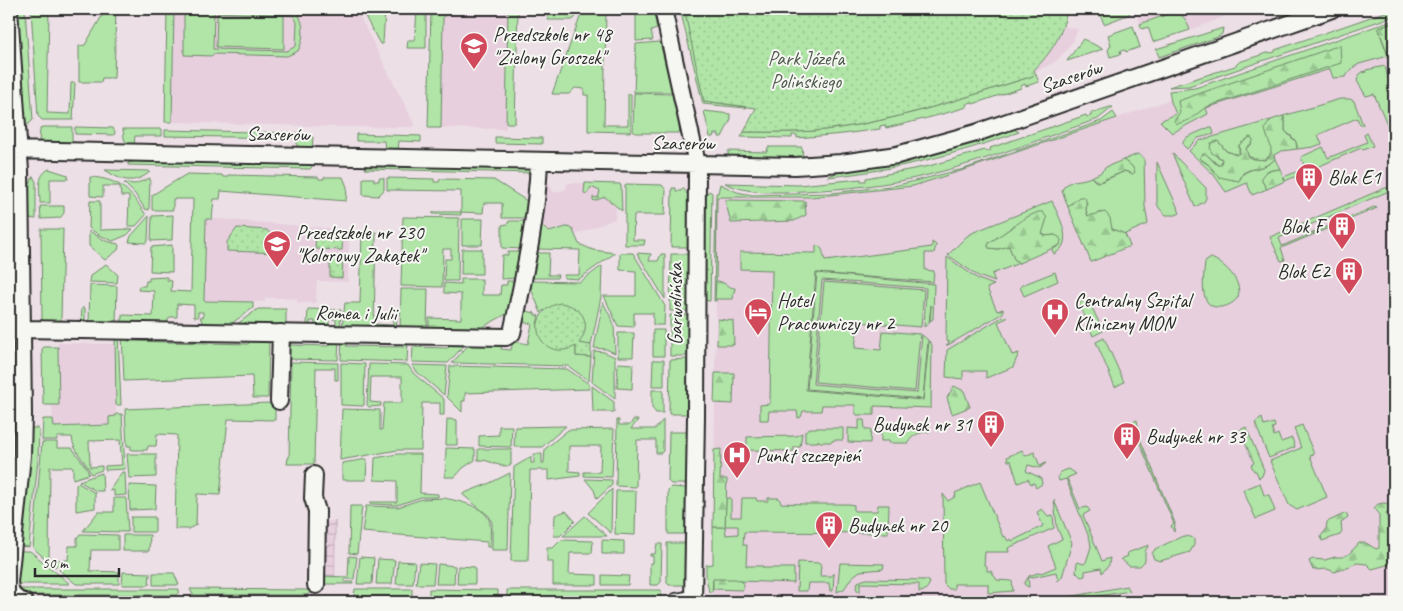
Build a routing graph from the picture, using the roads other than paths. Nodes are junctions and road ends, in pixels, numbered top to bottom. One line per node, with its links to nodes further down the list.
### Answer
1 (9, 9): 4 (street)
2 (663, 9): 6 (street, Garwolińska)
3 (1332, 9): 6 (street, Szaserów)
4 (14, 150): 5 (street, Szaserów); 7 (street)
5 (539, 161): 6 (street, Szaserów); 8 (street, Romea i Julii)
6 (697, 164): 14 (street, Garwolińska)
7 (22, 329): 8 (street, Romea i Julii); 10 (street)
8 (281, 333): 9 (street)
9 (280, 401)
10 (16, 447): 12 (street)
11 (314, 475): 13 (street)
12 (9, 576): 15 (street)
13 (316, 585)
14 (693, 601): 16 (street)
15 (24, 602)
16 (676, 602)

